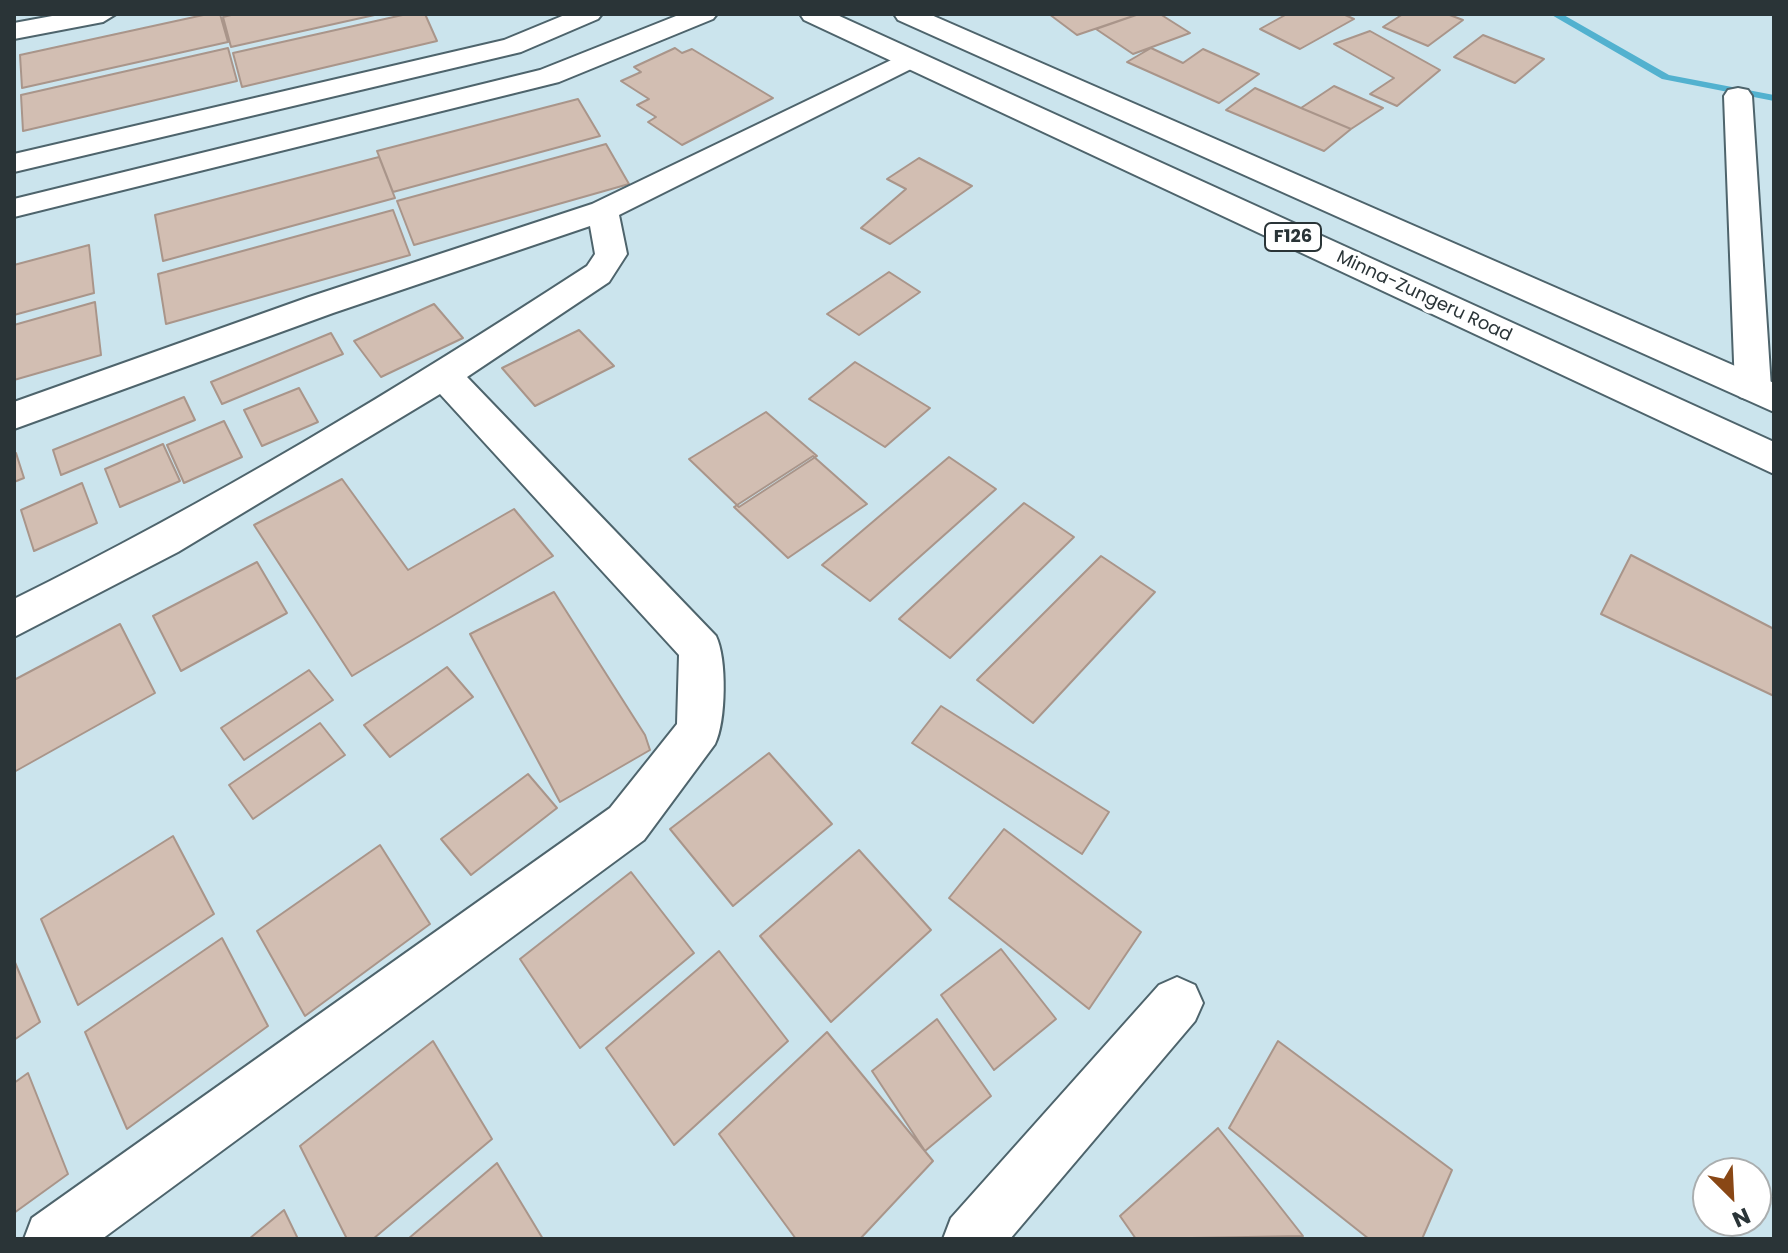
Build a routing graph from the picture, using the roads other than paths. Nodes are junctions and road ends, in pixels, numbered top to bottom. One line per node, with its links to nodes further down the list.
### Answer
1 (103, 14): 6 (street)
2 (589, 14): 7 (street)
3 (704, 14): 9 (street)
4 (813, 14): 8 (main road, Minna-Zungeru Road / F126)
5 (907, 14): 17 (main road, F126)
6 (14, 31)
7 (512, 46): 9 (street); 11 (street)
8 (910, 59): 15 (street); 19 (main road, Minna-Zungeru Road / F126)
9 (549, 76): 12 (street)
10 (1738, 96): 17 (street)
11 (232, 111): 12 (street); 13 (street)
12 (245, 151): 14 (street)
13 (14, 163)
14 (14, 208)
15 (603, 211): 16 (street); 18 (street)
16 (445, 376): 20 (street); 22 (street)
17 (1763, 393)
18 (14, 416)
19 (1774, 459)
20 (14, 619)
21 (1177, 1003): 23 (street)
22 (53, 1239)
23 (972, 1239)

